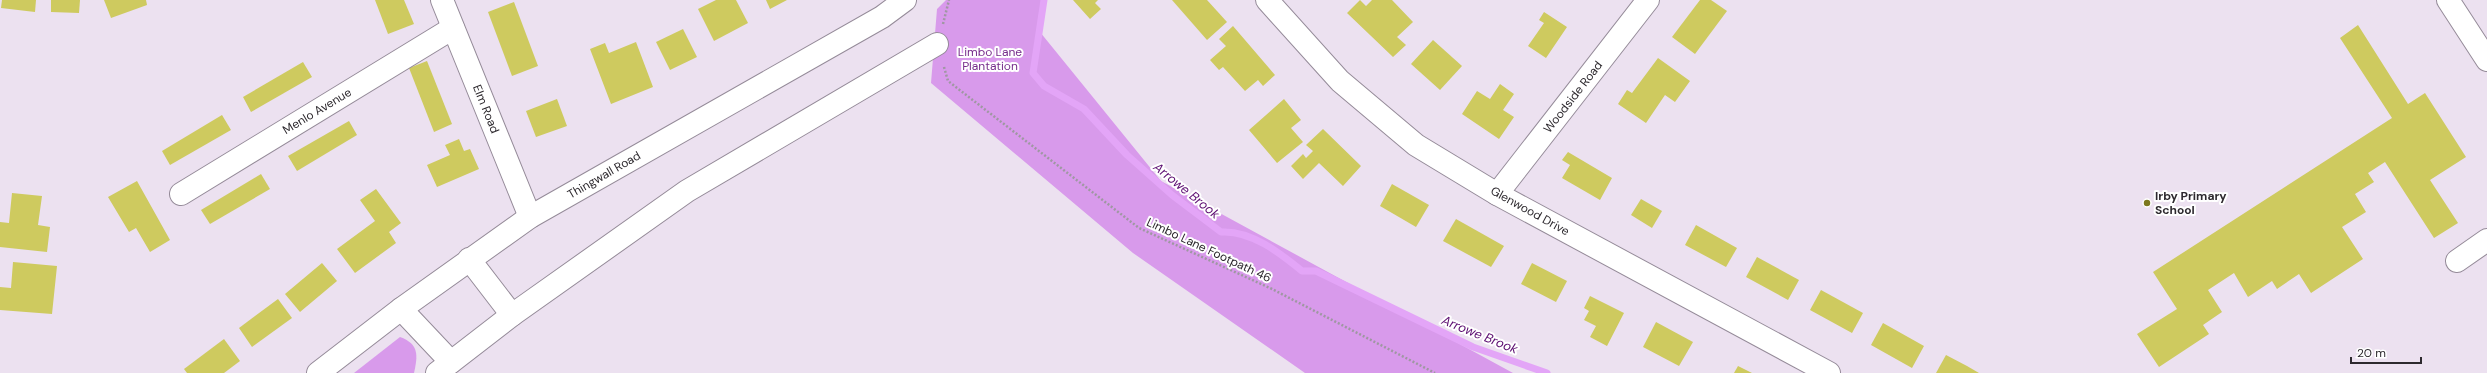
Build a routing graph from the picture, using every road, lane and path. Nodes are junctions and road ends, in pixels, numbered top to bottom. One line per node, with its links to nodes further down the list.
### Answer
1 (442, 0): 6 (street, Elm Road)
2 (905, 0): 11 (street, Thingwall Road)
3 (1267, 0): 10 (street, Glenwood Drive)
4 (1648, 0): 10 (street, Woodside Road)
5 (2448, 0): 8 (street)
6 (453, 28): 9 (street, Menlo Avenue); 11 (street, Elm Road)
7 (937, 44): 16 (street); 19 (path, Limbo Lane Footpath 46)
8 (2487, 60)
9 (181, 194)
10 (1497, 194): 20 (street, Glenwood Drive)
11 (530, 217): 13 (street, Thingwall Road)
12 (2487, 240): 14 (street)
13 (469, 259): 15 (street, Thingwall Road); 16 (street)
14 (2457, 261)
15 (401, 309): 17 (street); 18 (street, Thingwall Road)
16 (512, 315): 17 (street)
17 (444, 368)
18 (318, 373)
19 (1435, 373)
20 (1829, 373)

